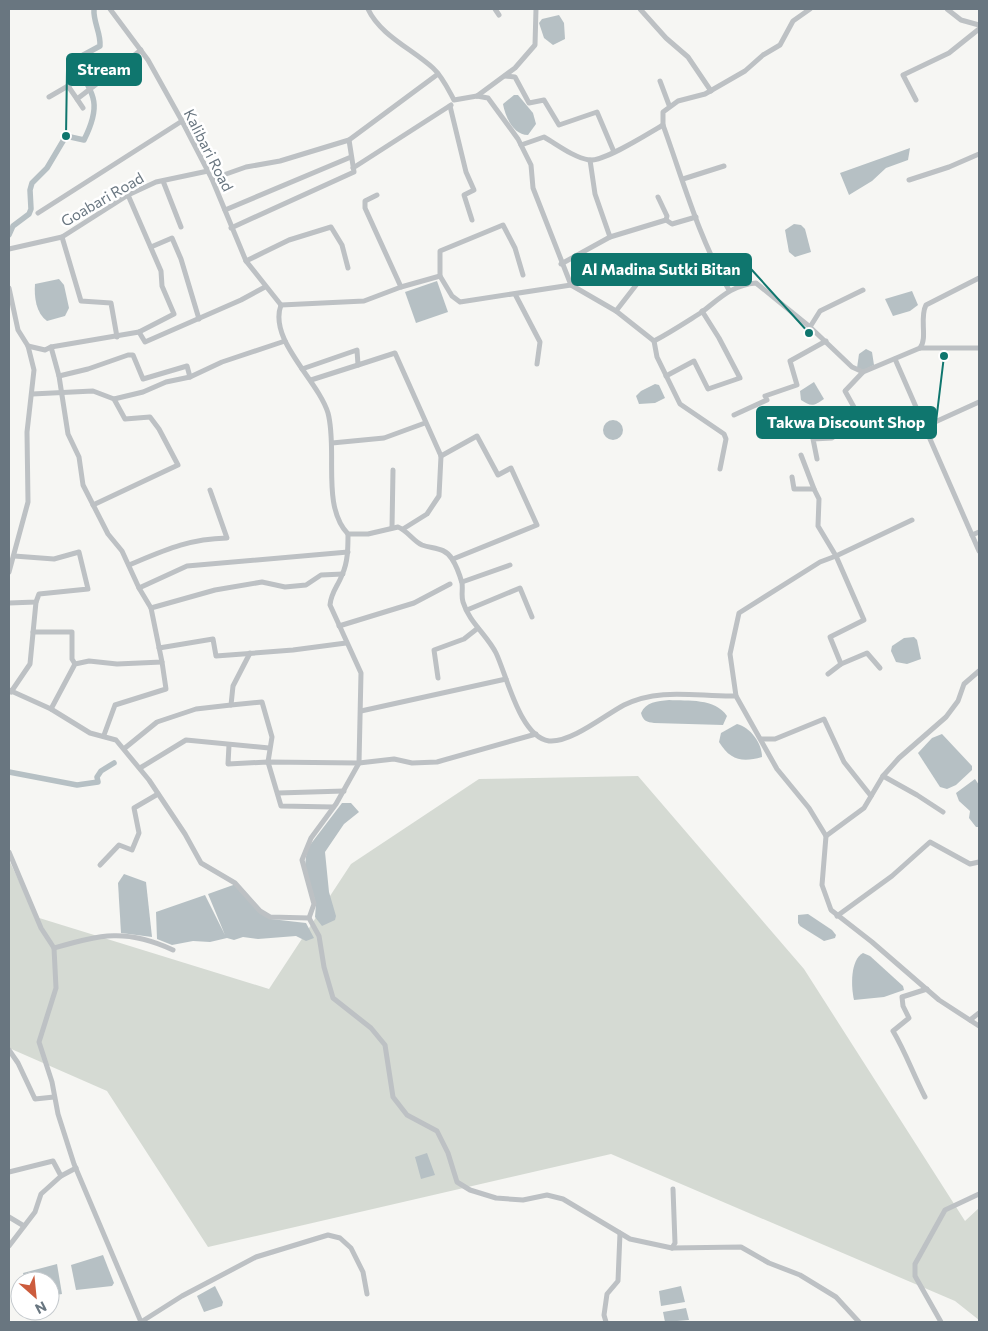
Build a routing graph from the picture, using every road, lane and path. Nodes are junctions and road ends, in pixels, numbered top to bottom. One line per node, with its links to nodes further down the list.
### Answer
1 (110, 9): 10 (street, Kalibari Road)
2 (368, 9): 12 (street)
3 (496, 9): 8 (street)
4 (536, 9): 13 (street)
5 (640, 9): 16 (street)
6 (810, 9): 16 (street)
7 (948, 9): 9 (street)
8 (499, 15)
9 (979, 27): 21 (street)
10 (140, 50): 19 (street); 25 (street, Kalibari Road)
11 (96, 67): 15 (street)
12 (438, 74): 20 (street); 27 (street)
13 (505, 76): 17 (street); 29 (street)
14 (660, 81): 22 (street)
15 (68, 86): 18 (street); 19 (street)
16 (711, 91): 22 (street)
17 (477, 96): 20 (street); 28 (street)
18 (49, 97)
19 (77, 99): 24 (street)
20 (454, 100): 23 (street)
21 (916, 100)
22 (670, 105): 26 (street)
23 (450, 106): 34 (street); 46 (street)
24 (83, 108)
25 (182, 121): 35 (street, Kalibari Road); 44 (street)
26 (663, 125): 29 (street); 37 (street)
27 (349, 140): 31 (street); 36 (street)
28 (521, 145): 32 (street); 56 (street)
29 (614, 152): 32 (street)
30 (979, 154): 38 (street)
31 (351, 157): 34 (street); 43 (street)
32 (590, 160): 51 (street)
33 (724, 166): 37 (street)
34 (353, 168): 49 (street)
35 (208, 172): 36 (street, Kalibari Road); 39 (street, Goabari Road)
36 (212, 179): 43 (street, Kalibari Road)
37 (683, 179): 45 (street)
38 (909, 180)
39 (163, 181): 40 (street, Goabari Road); 48 (street)
40 (128, 195): 50 (street, Goabari Road); 52 (street)
41 (377, 195): 63 (street)
42 (658, 196): 47 (street)
43 (225, 210): 49 (street, Kalibari Road)
44 (38, 213)
45 (696, 217): 47 (street); 54 (street)
46 (472, 220)
47 (666, 220): 51 (street)
48 (181, 227)
49 (231, 228): 55 (street, Kalibari Road)
50 (62, 237): 53 (street, Goabari Road); 74 (street)
51 (610, 237): 56 (street)
52 (151, 247): 71 (street); 73 (street)
53 (9, 249)
54 (710, 255): 65 (street); 69 (street)
55 (246, 261): 57 (street); 62 (street, Kalibari Road)
56 (561, 264): 61 (street)
57 (348, 268)
58 (523, 274): 59 (street)
59 (440, 276): 63 (street); 67 (street)
60 (979, 278): 80 (street)
61 (571, 285): 67 (street); 69 (street)
62 (265, 286): 68 (street, Kalibari Road); 71 (street)
63 (401, 286): 68 (street)
64 (9, 288): 78 (street)
65 (728, 290): 70 (street); 72 (street)
66 (862, 290): 72 (street)
67 (515, 294): 83 (street)
68 (281, 304): 76 (street)
69 (616, 311): 75 (street)
70 (702, 311): 75 (street); 88 (street)
71 (199, 319): 73 (street)
72 (810, 327): 77 (street)
73 (139, 332): 74 (street)
74 (117, 337): 79 (street)
75 (654, 340): 88 (street)
76 (285, 341): 85 (street); 89 (street)
77 (826, 341): 86 (street); 95 (street)
78 (28, 346): 79 (street); 92 (street)
79 (52, 347): 87 (street)
80 (920, 348): 81 (street); 82 (street)
81 (979, 348)
82 (895, 359): 86 (street); 97 (street)
83 (537, 364)
84 (358, 365): 85 (street); 90 (street); 96 (street)
85 (302, 369): 90 (street)
86 (863, 372): 101 (street)
87 (59, 376): 89 (street); 91 (street)
88 (666, 376): 102 (street)
89 (190, 377): 93 (street)
90 (311, 380): 98 (street)
91 (61, 392): 92 (street); 93 (street); 107 (street)
92 (32, 394): 116 (street)
93 (114, 399): 107 (street)
94 (979, 402): 97 (street)
95 (734, 415)
96 (425, 423): 98 (street); 100 (street)
97 (924, 426): 113 (street)
98 (332, 443): 112 (street)
99 (801, 455): 105 (street)
100 (441, 456): 110 (street); 118 (street)
101 (818, 459)
102 (720, 469)
103 (393, 470): 109 (street)
104 (792, 478): 105 (street)
105 (814, 489): 117 (street)
106 (210, 490): 119 (street)
107 (93, 506): 119 (street)
108 (912, 520): 117 (street)
109 (392, 528): 110 (street); 112 (street)
110 (403, 529): 118 (street)
111 (979, 532): 113 (street)
112 (348, 534): 115 (street)
113 (972, 535): 114 (street)
114 (979, 551)
115 (348, 552): 122 (street); 125 (street)
116 (14, 556): 121 (street); 127 (street)
117 (836, 556): 139 (street); 146 (street)
118 (453, 559): 123 (street)
119 (129, 565): 125 (street)
120 (510, 565): 123 (street)
121 (9, 572)
122 (343, 574): 128 (street); 131 (street)
123 (462, 582): 129 (street)
124 (450, 584): 131 (street)
125 (138, 588): 128 (street)
126 (9, 602): 127 (street)
127 (36, 602): 133 (street)
128 (151, 608): 135 (street)
129 (467, 610): 130 (street); 132 (street)
130 (532, 617)
131 (339, 626): 134 (street)
132 (478, 628): 143 (street); 144 (street)
133 (33, 632): 138 (street); 145 (street)
134 (346, 643): 136 (street); 149 (street)
135 (159, 648): 136 (street); 137 (street)
136 (250, 653): 147 (street)
137 (162, 662): 138 (street); 151 (street)
138 (75, 664): 148 (street)
139 (841, 664): 140 (street); 142 (street)
140 (880, 668)
141 (979, 671): 159 (street)
142 (828, 674)
143 (438, 678)
144 (506, 679): 149 (street); 150 (street)
145 (10, 691): 148 (street)
146 (736, 696): 150 (street); 152 (street)
147 (231, 705): 154 (street); 155 (street)
148 (51, 709): 151 (street)
149 (361, 712): 157 (street)
150 (536, 734): 157 (street)
151 (104, 735): 154 (street)
152 (762, 739): 163 (street); 166 (street)
153 (229, 745): 155 (street); 156 (street); 158 (street)
154 (125, 748): 158 (street)
155 (269, 748): 156 (street)
156 (268, 762): 157 (street); 161 (street)
157 (359, 763): 160 (street)
158 (140, 768): 162 (street)
159 (883, 776): 163 (street); 165 (street)
160 (344, 791): 161 (street); 164 (street)
161 (278, 793): 164 (street)
162 (158, 794): 169 (street); 171 (street)
163 (870, 796): 166 (street)
164 (334, 807): 171 (street)
165 (942, 812)
166 (826, 836): 170 (street)
167 (9, 852): 172 (street)
168 (979, 862): 170 (street)
169 (100, 865)
170 (837, 916): 174 (street)
171 (309, 918): 188 (street)
172 (54, 948): 173 (street); 179 (street)
173 (172, 950)
174 (927, 989): 176 (street); 180 (street)
175 (979, 1013): 176 (street)
176 (970, 1020): 177 (street)
177 (979, 1026)
178 (9, 1050): 179 (street)
179 (54, 1097): 181 (street)
180 (925, 1097)
181 (76, 1168): 183 (street); 192 (street)
182 (9, 1172): 183 (street)
183 (61, 1176): 187 (street)
184 (673, 1189): 190 (street)
185 (979, 1194): 195 (street)
186 (9, 1217): 187 (street)
187 (24, 1226): 189 (street)
188 (620, 1233): 190 (street); 193 (street)
189 (9, 1246)
190 (672, 1248): 194 (street)
191 (367, 1294): 192 (street)
192 (141, 1322)
193 (606, 1322)
194 (859, 1322)
195 (941, 1322)

